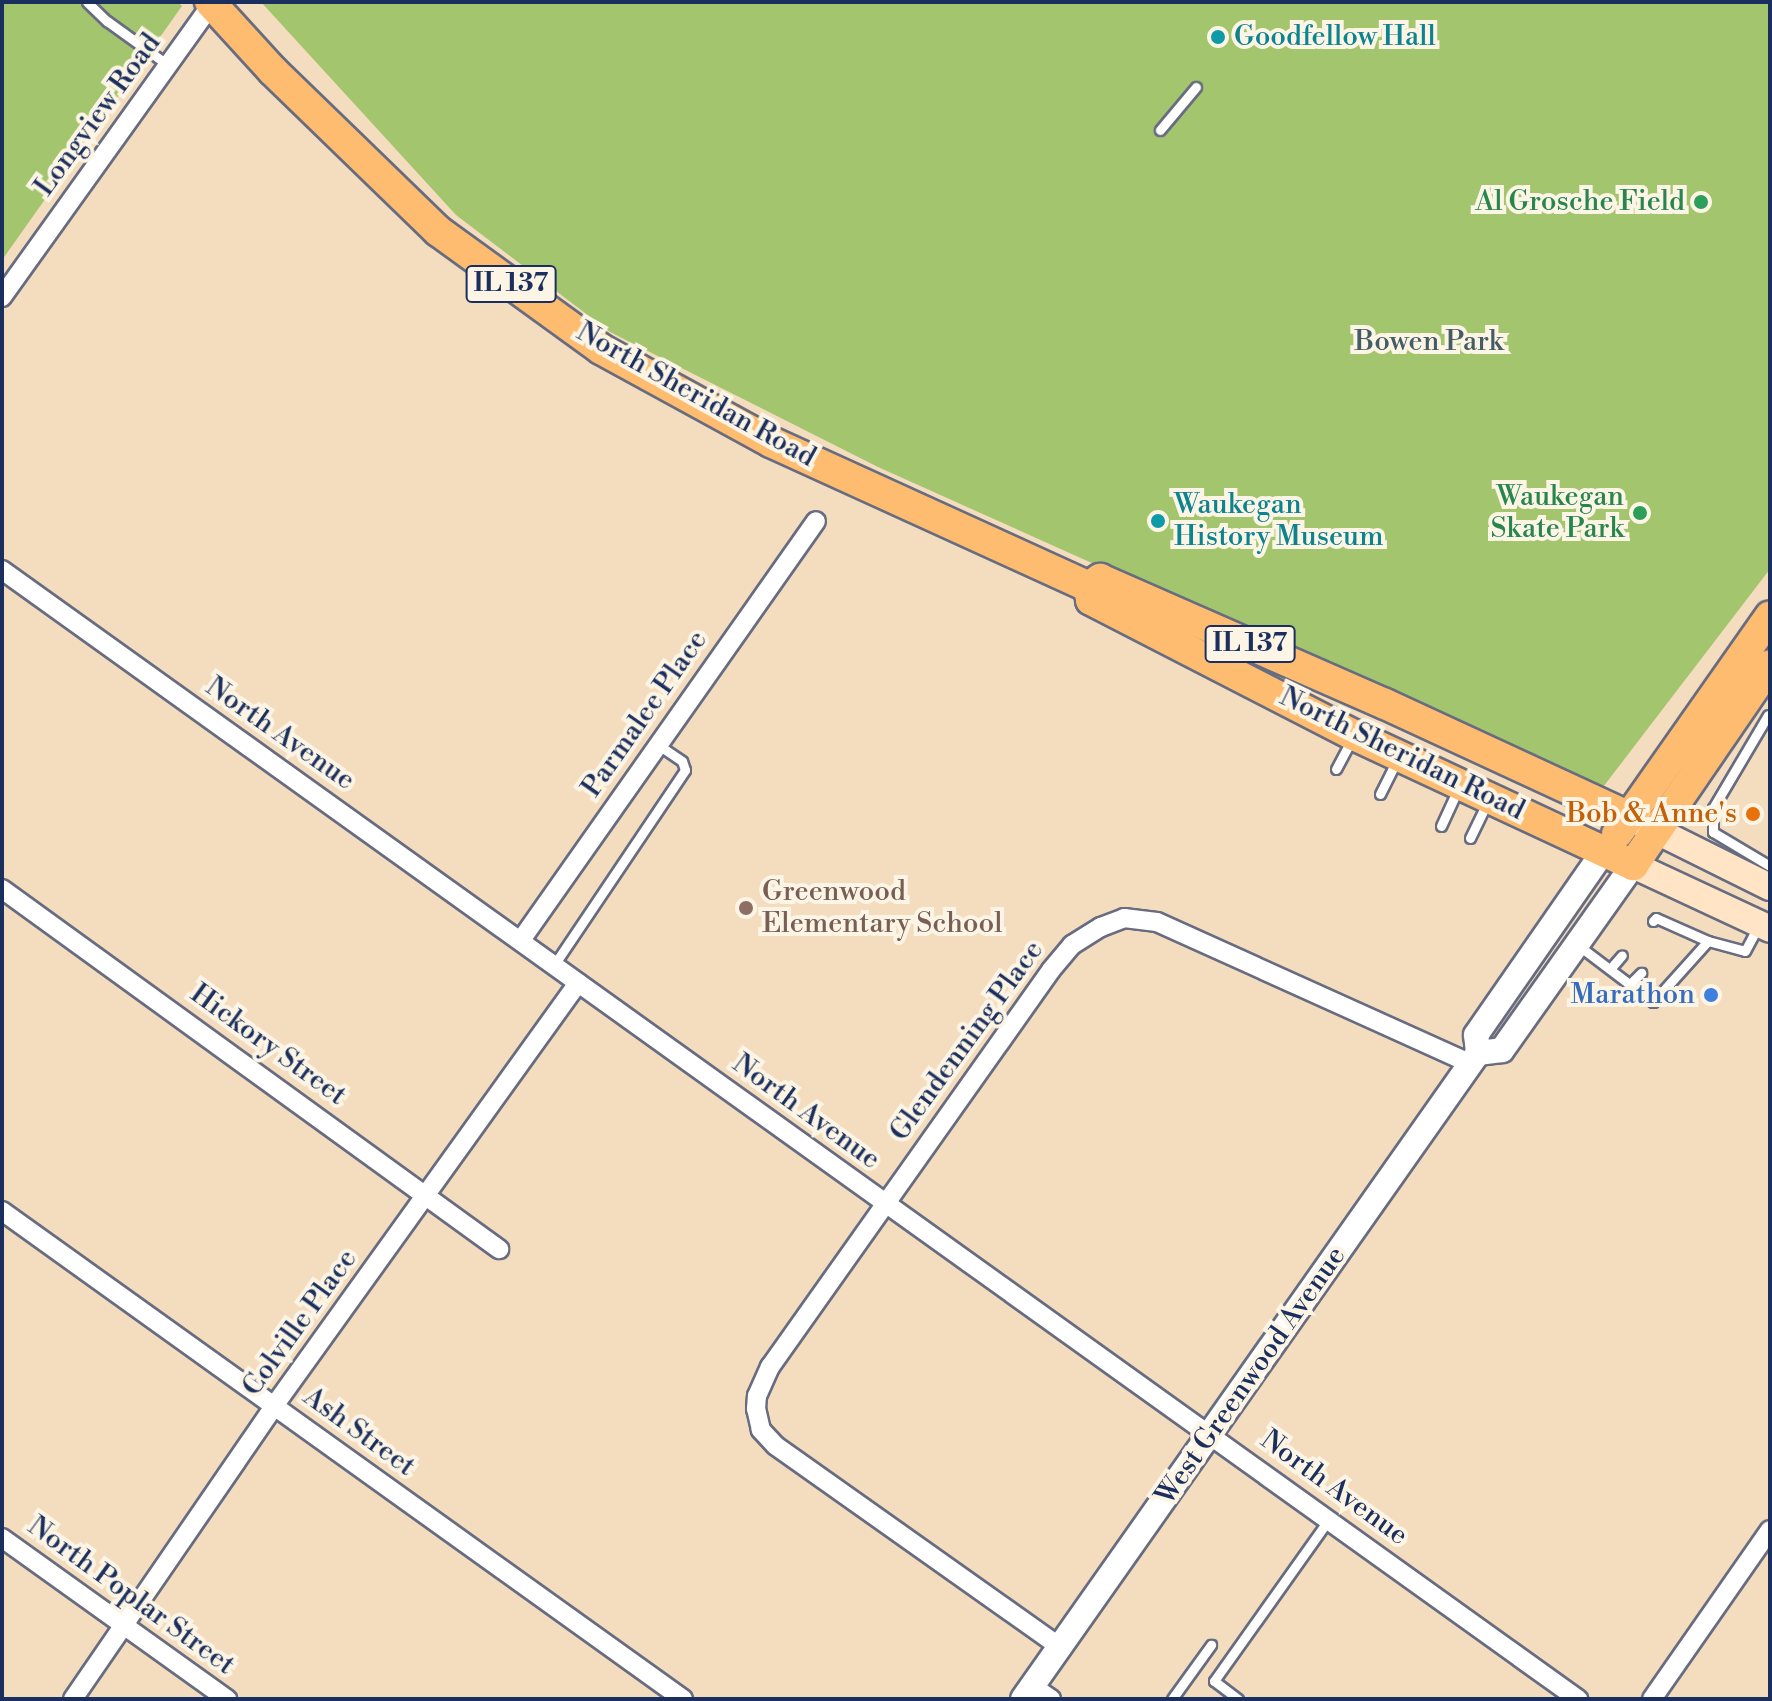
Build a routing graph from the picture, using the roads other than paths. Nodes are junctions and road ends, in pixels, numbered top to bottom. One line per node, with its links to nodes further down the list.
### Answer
1 (87, 2): 3 (lane)
2 (211, 3): 3 (street, Longview Road); 9 (main road, North Sheridan Road / IL 137)
3 (168, 65): 6 (street, Longview Road)
4 (1196, 87): 5 (lane)
5 (1160, 130)
6 (2, 297)
7 (816, 521): 14 (street, Parmalee Place)
8 (2, 570): 36 (street, North Avenue)
9 (1089, 587): 13 (main road, North Sheridan Road / IL 137); 22 (main road, North Sheridan Road / IL 137)
10 (1770, 616): 22 (main road)
11 (1770, 665): 12 (main road, West Greenwood Avenue)
12 (1761, 711): 16 (main road, West Greenwood Avenue); 18 (lane)
13 (1354, 735): 15 (main road, North Sheridan Road / IL 137); 17 (lane)
14 (658, 745): 36 (street, Parmalee Place); 40 (lane)
15 (1399, 757): 19 (main road, North Sheridan Road / IL 137); 20 (lane)
16 (1704, 763): 18 (lane); 24 (main road, West Greenwood Avenue)
17 (1336, 769)
18 (1730, 778): 27 (lane)
19 (1460, 785): 21 (main road, North Sheridan Road / IL 137); 23 (lane)
20 (1380, 794)
21 (1489, 799): 25 (lane); 26 (main road, North Sheridan Road / IL 137)
22 (1629, 817): 24 (main road, North Sheridan Road); 26 (main road)
23 (1441, 826)
24 (1657, 831): 27 (main road, North Sheridan Road); 28 (main road, West Greenwood Avenue)
25 (1470, 838)
26 (1604, 851): 28 (main road, North Sheridan Road / IL 137); 45 (street, West Greenwood Avenue)
27 (1745, 863): 29 (lane); 30 (main road, North Sheridan Road)
28 (1633, 865): 33 (main road, North Sheridan Road); 38 (street, West Greenwood Avenue)
29 (1770, 866)
30 (1770, 887)
31 (2, 889): 46 (street, Hickory Street)
32 (1653, 921): 34 (lane)
33 (1765, 927): 37 (lane)
34 (1683, 929): 35 (lane); 37 (lane)
35 (1674, 939)
36 (521, 940): 40 (street, North Avenue)
37 (1708, 941): 44 (lane)
38 (1576, 944): 41 (lane); 45 (street, West Greenwood Avenue)
39 (1622, 955): 41 (lane)
40 (554, 965): 43 (street, North Avenue)
41 (1610, 969): 44 (lane)
42 (1641, 973): 44 (lane)
43 (578, 983): 46 (street, Colville Place); 47 (street, North Avenue)
44 (1630, 984)
45 (1475, 1058): 47 (street, Glendenning Place); 51 (street, West Greenwood Avenue)
46 (426, 1194): 49 (street, Hickory Street); 50 (street, Colville Place)
47 (885, 1203): 51 (street, North Avenue); 57 (street, Glendenning Place)
48 (2, 1211): 50 (street, Ash Street)
49 (499, 1249)
50 (274, 1406): 55 (street, Colville Place); 61 (street, Ash Street)
51 (1210, 1435): 52 (street, North Avenue); 57 (street, West Greenwood Avenue)
52 (1329, 1519): 63 (lane); 64 (street, North Avenue)
53 (1770, 1530): 65 (street)
54 (2, 1538): 55 (street, North Poplar Street)
55 (125, 1626): 59 (street, Colville Place); 60 (street, North Poplar Street)
56 (1211, 1645): 62 (lane)
57 (1060, 1647): 58 (street, West Greenwood Avenue)
58 (1035, 1695)
59 (73, 1699)
60 (227, 1699)
61 (683, 1699)
62 (1172, 1699)
63 (1238, 1699)
64 (1578, 1699)
65 (1652, 1699)

